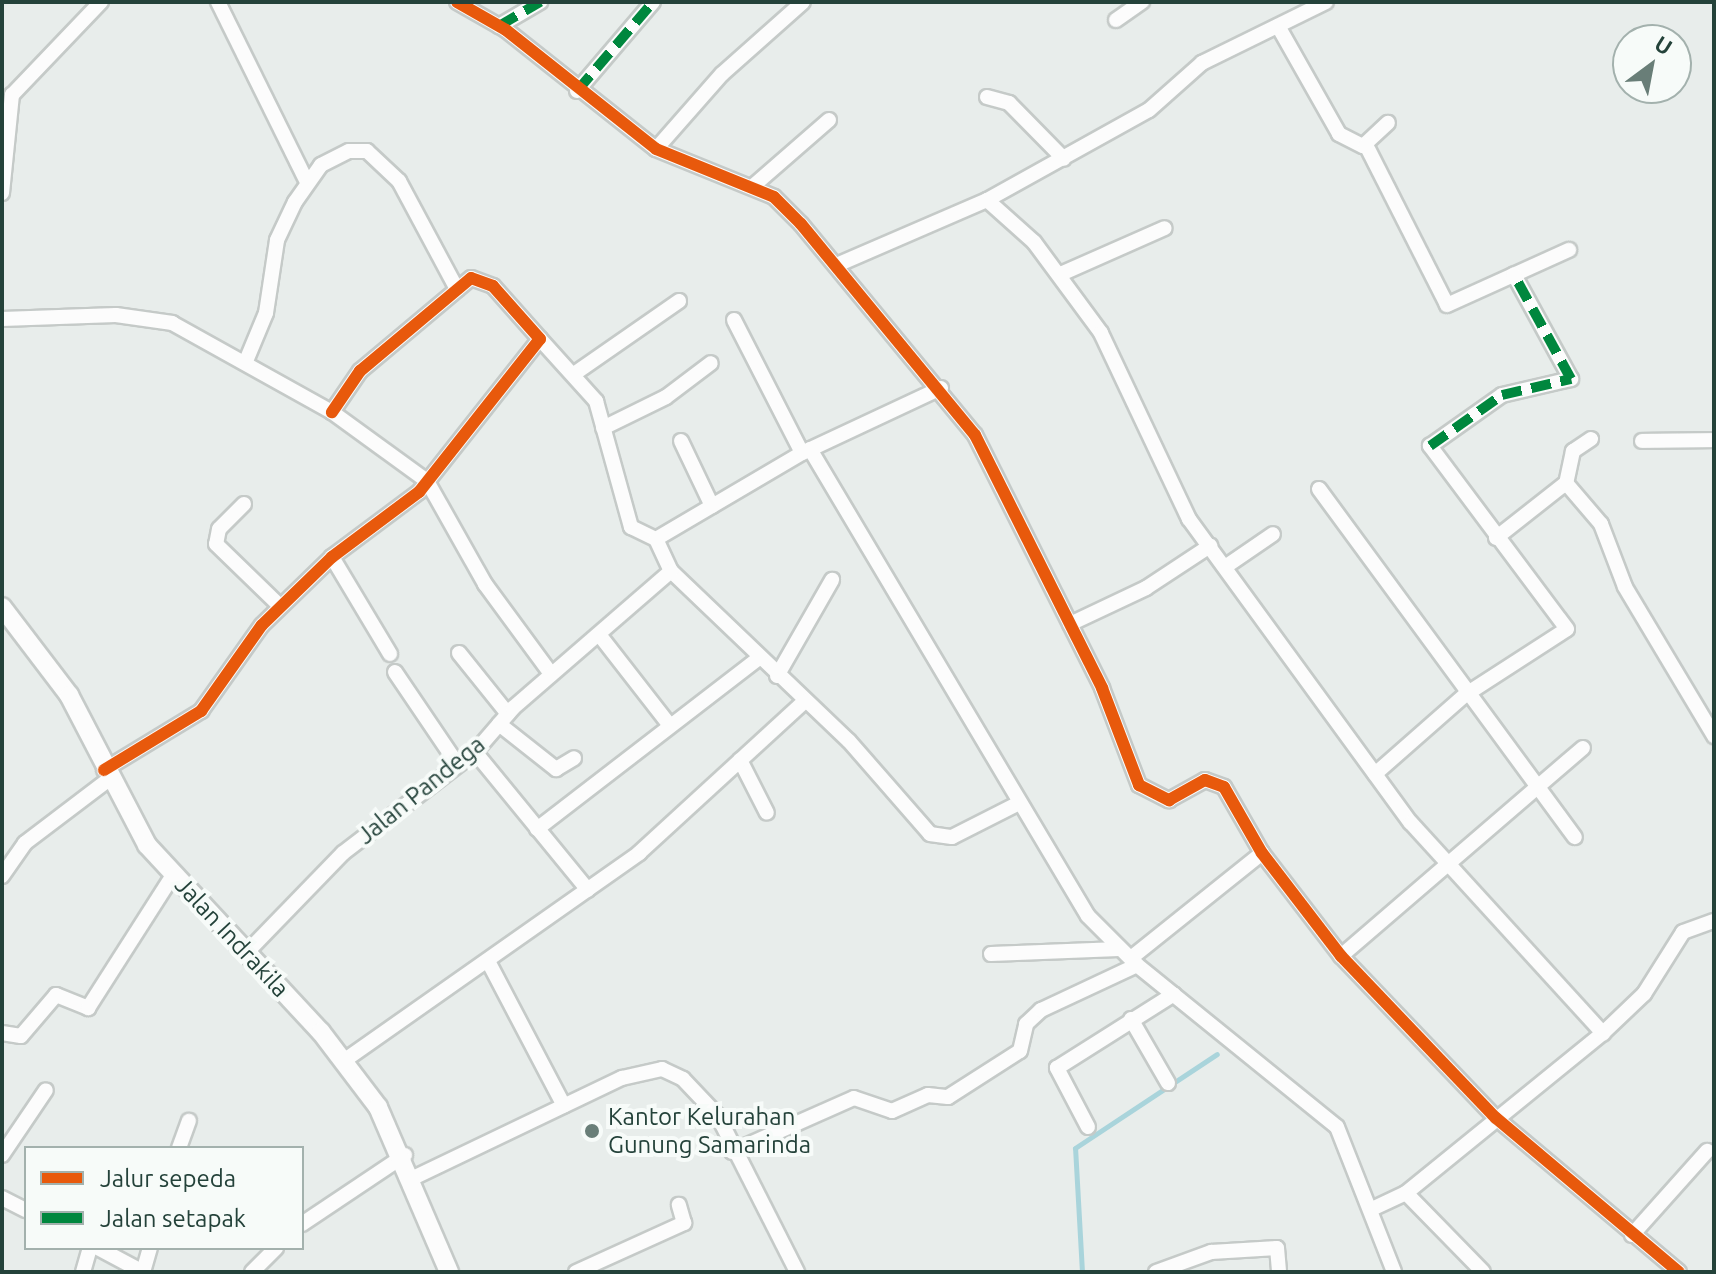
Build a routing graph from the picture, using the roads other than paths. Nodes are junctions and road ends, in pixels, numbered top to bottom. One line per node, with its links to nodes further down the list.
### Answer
1 (101, 2): 12 (street)
2 (218, 2): 20 (street)
3 (457, 2): 10 (street)
4 (540, 2): 10 (street)
5 (653, 2): 13 (street)
6 (803, 2): 18 (street)
7 (1142, 2): 9 (street)
8 (1326, 2): 11 (street)
9 (1116, 20)
10 (499, 26): 13 (street)
11 (1278, 26): 17 (street); 19 (street)
12 (7, 91): 22 (street)
13 (577, 91): 18 (street)
14 (987, 97): 19 (street)
15 (829, 120): 21 (street)
16 (1388, 123): 17 (street)
17 (1366, 145): 28 (street)
18 (656, 149): 21 (street)
19 (1064, 159): 23 (street)
20 (307, 182): 29 (street); 34 (street)
21 (752, 187): 26 (street)
22 (2, 193)
23 (987, 200): 26 (street); 27 (street)
24 (1165, 228): 27 (street)
25 (1569, 250): 28 (street)
26 (839, 264): 37 (street)
27 (1063, 273): 53 (street)
28 (1514, 275): 51 (street)
29 (457, 289): 33 (street); 38 (street)
30 (679, 301): 36 (street)
31 (2, 319): 34 (street)
32 (734, 320): 44 (street)
33 (540, 339): 36 (street); 45 (street)
34 (246, 361): 38 (street)
35 (711, 363): 39 (street)
36 (574, 374): 39 (street)
37 (941, 388): 44 (street); 60 (street)
38 (332, 412): 45 (street)
39 (603, 428): 52 (street)
40 (1591, 439): 46 (street)
41 (1714, 440): 43 (street)
42 (681, 441): 49 (street)
43 (1642, 441)
44 (806, 451): 49 (street); 81 (street)
45 (427, 481): 54 (street); 66 (street)
46 (1566, 483): 51 (street); 72 (street)
47 (1319, 489): 68 (street)
48 (244, 504): 58 (street)
49 (712, 506): 52 (street)
50 (1273, 534): 55 (street)
51 (1496, 538): 68 (street)
52 (656, 539): 56 (street)
53 (1210, 546): 55 (street); 60 (street)
54 (332, 557): 58 (street); 63 (street)
55 (1225, 567): 78 (street)
56 (671, 571): 61 (street, Jalan Pandega); 64 (street)
57 (832, 580): 67 (street)
58 (280, 606): 79 (street)
59 (2, 607): 79 (street, Jalan Indrakila)
60 (1070, 624): 85 (street)
61 (601, 637): 66 (street, Jalan Pandega); 71 (street)
62 (459, 653): 70 (street)
63 (390, 654)
64 (758, 659): 67 (street); 71 (street)
65 (395, 672): 77 (street)
66 (551, 674): 70 (street, Jalan Pandega)
67 (777, 676): 69 (street)
68 (1465, 695): 78 (street); 80 (street)
69 (805, 701): 76 (street); 81 (street)
70 (503, 719): 74 (street, Jalan Pandega); 75 (street)
71 (668, 723): 83 (street)
72 (1714, 736)
73 (1583, 748): 80 (street)
74 (475, 752): 77 (street, Jalan Pandega); 83 (street)
75 (574, 758)
76 (740, 760): 82 (street); 89 (street)
77 (458, 765): 91 (street, Jalan Pandega)
78 (1375, 774): 86 (street)
79 (106, 775): 87 (street, Jalan Indrakila); 88 (street)
80 (1534, 787): 84 (street); 86 (street)
81 (1017, 804): 94 (street)
82 (767, 813)
83 (537, 829): 89 (street)
84 (1575, 837)
85 (1262, 853): 93 (street); 94 (street)
86 (1449, 867): 93 (street); 99 (street)
87 (173, 875): 91 (street, Jalan Indrakila); 98 (street)
88 (2, 876)
89 (588, 890): 95 (street)
90 (1714, 921): 99 (street)
91 (248, 951): 100 (street, Jalan Indrakila)
92 (991, 954): 94 (street)
93 (1341, 956): 104 (street)
94 (1129, 957): 96 (street); 109 (street)
95 (489, 963): 100 (street); 103 (street)
96 (1174, 994): 97 (street); 116 (street)
97 (1131, 1019): 101 (street); 106 (street)
98 (2, 1033)
99 (1603, 1033): 104 (street)
100 (345, 1060): 111 (street, Jalan Indrakila)
101 (1168, 1083)
102 (46, 1090): 110 (street)
103 (564, 1106): 109 (street); 112 (street)
104 (1496, 1118): 113 (street); 119 (street)
105 (189, 1121): 107 (street)
106 (1088, 1127)
107 (180, 1146)
108 (1707, 1151): 119 (street)
109 (732, 1152): 129 (street)
110 (2, 1155)
111 (405, 1155): 112 (street, Jalan Indrakila); 118 (street)
112 (413, 1178): 127 (street, Jalan Indrakila)
113 (1406, 1193): 116 (street); 133 (street)
114 (2, 1198): 117 (street)
115 (679, 1205): 128 (street)
116 (1374, 1208): 132 (street)
117 (24, 1209)
118 (304, 1223)
119 (1632, 1235): 134 (street)
120 (89, 1250): 124 (street)
121 (102, 1250): 125 (street)
122 (150, 1250): 125 (street)
123 (274, 1250): 126 (street)
124 (83, 1272)
125 (144, 1272)
126 (252, 1272)
127 (449, 1272)
128 (576, 1272)
129 (797, 1272)
130 (1156, 1272): 131 (street)
131 (1279, 1272)
132 (1394, 1272)
133 (1483, 1272)
134 (1679, 1272)

